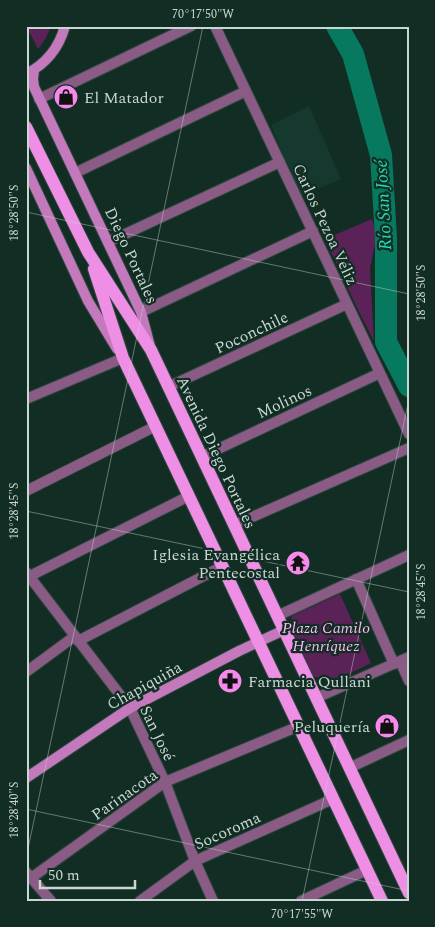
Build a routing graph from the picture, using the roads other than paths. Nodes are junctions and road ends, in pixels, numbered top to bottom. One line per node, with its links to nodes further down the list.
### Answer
1 (65, 26): 4 (street)
2 (191, 26): 6 (street)
3 (216, 26): 5 (street, Carlos Pezoa Véliz)
4 (29, 72): 6 (street, Diego Portales)
5 (246, 91): 8 (street, Carlos Pezoa Véliz); 10 (street)
6 (39, 98): 10 (street, Diego Portales)
7 (26, 128): 14 (main road, Diego Portales)
8 (280, 162): 12 (street, Carlos Pezoa Véliz); 13 (street)
9 (26, 168): 11 (street)
10 (75, 173): 13 (street, Diego Portales)
11 (30, 184): 18 (street)
12 (313, 232): 15 (street, Carlos Pezoa Véliz); 16 (street)
13 (108, 242): 16 (street, Diego Portales)
14 (88, 252): 17 (main road, Diego Portales); 18 (main road, Diego Portales)
15 (347, 304): 19 (street, Carlos Pezoa Véliz); 20 (street, Poconchile)
16 (141, 312): 17 (street, Diego Portales)
17 (150, 350): 20 (main road, Avenida Diego Portales)
18 (123, 358): 21 (street); 22 (main road)
19 (380, 373): 23 (street, Carlos Pezoa Véliz); 25 (street, Molinos)
20 (168, 387): 25 (main road, Avenida Diego Portales)
21 (26, 398)
22 (156, 426): 26 (street); 27 (main road)
23 (409, 434)
24 (409, 448): 28 (street)
25 (201, 457): 28 (main road, Avenida Diego Portales)
26 (26, 491)
27 (189, 496): 30 (main road); 31 (street)
28 (234, 525): 33 (main road, Avenida Diego Portales)
29 (409, 555): 32 (street)
30 (223, 566): 35 (street); 36 (main road)
31 (27, 575): 35 (street, San José)
32 (356, 579): 33 (street); 37 (street)
33 (277, 616): 34 (main road, Avenida Diego Portales)
34 (284, 630): 36 (street, Chapiquiña); 40 (main road, Avenida Diego Portales)
35 (77, 638): 38 (street); 41 (street, San José)
36 (259, 642): 41 (street, Chapiquiña); 42 (main road)
37 (401, 661): 39 (street); 40 (street)
38 (26, 672)
39 (409, 681)
40 (316, 698): 44 (main road, Avenida Diego Portales)
41 (130, 708): 45 (street, Chapiquiña); 46 (street, San José)
42 (299, 726): 46 (street, Parinacota); 47 (main road)
43 (409, 740): 44 (street)
44 (349, 768): 51 (main road, Avenida Diego Portales)
45 (26, 778)
46 (165, 782): 48 (street, San José); 50 (street, Parinacota)
47 (333, 799): 48 (street, Socoroma); 49 (main road)
48 (195, 861): 53 (street, Socoroma); 54 (street, San José)
49 (367, 870): 55 (street); 56 (main road)
50 (29, 875): 52 (street)
51 (409, 893)
52 (51, 901)
53 (140, 901)
54 (213, 901)
55 (300, 901)
56 (382, 901)

